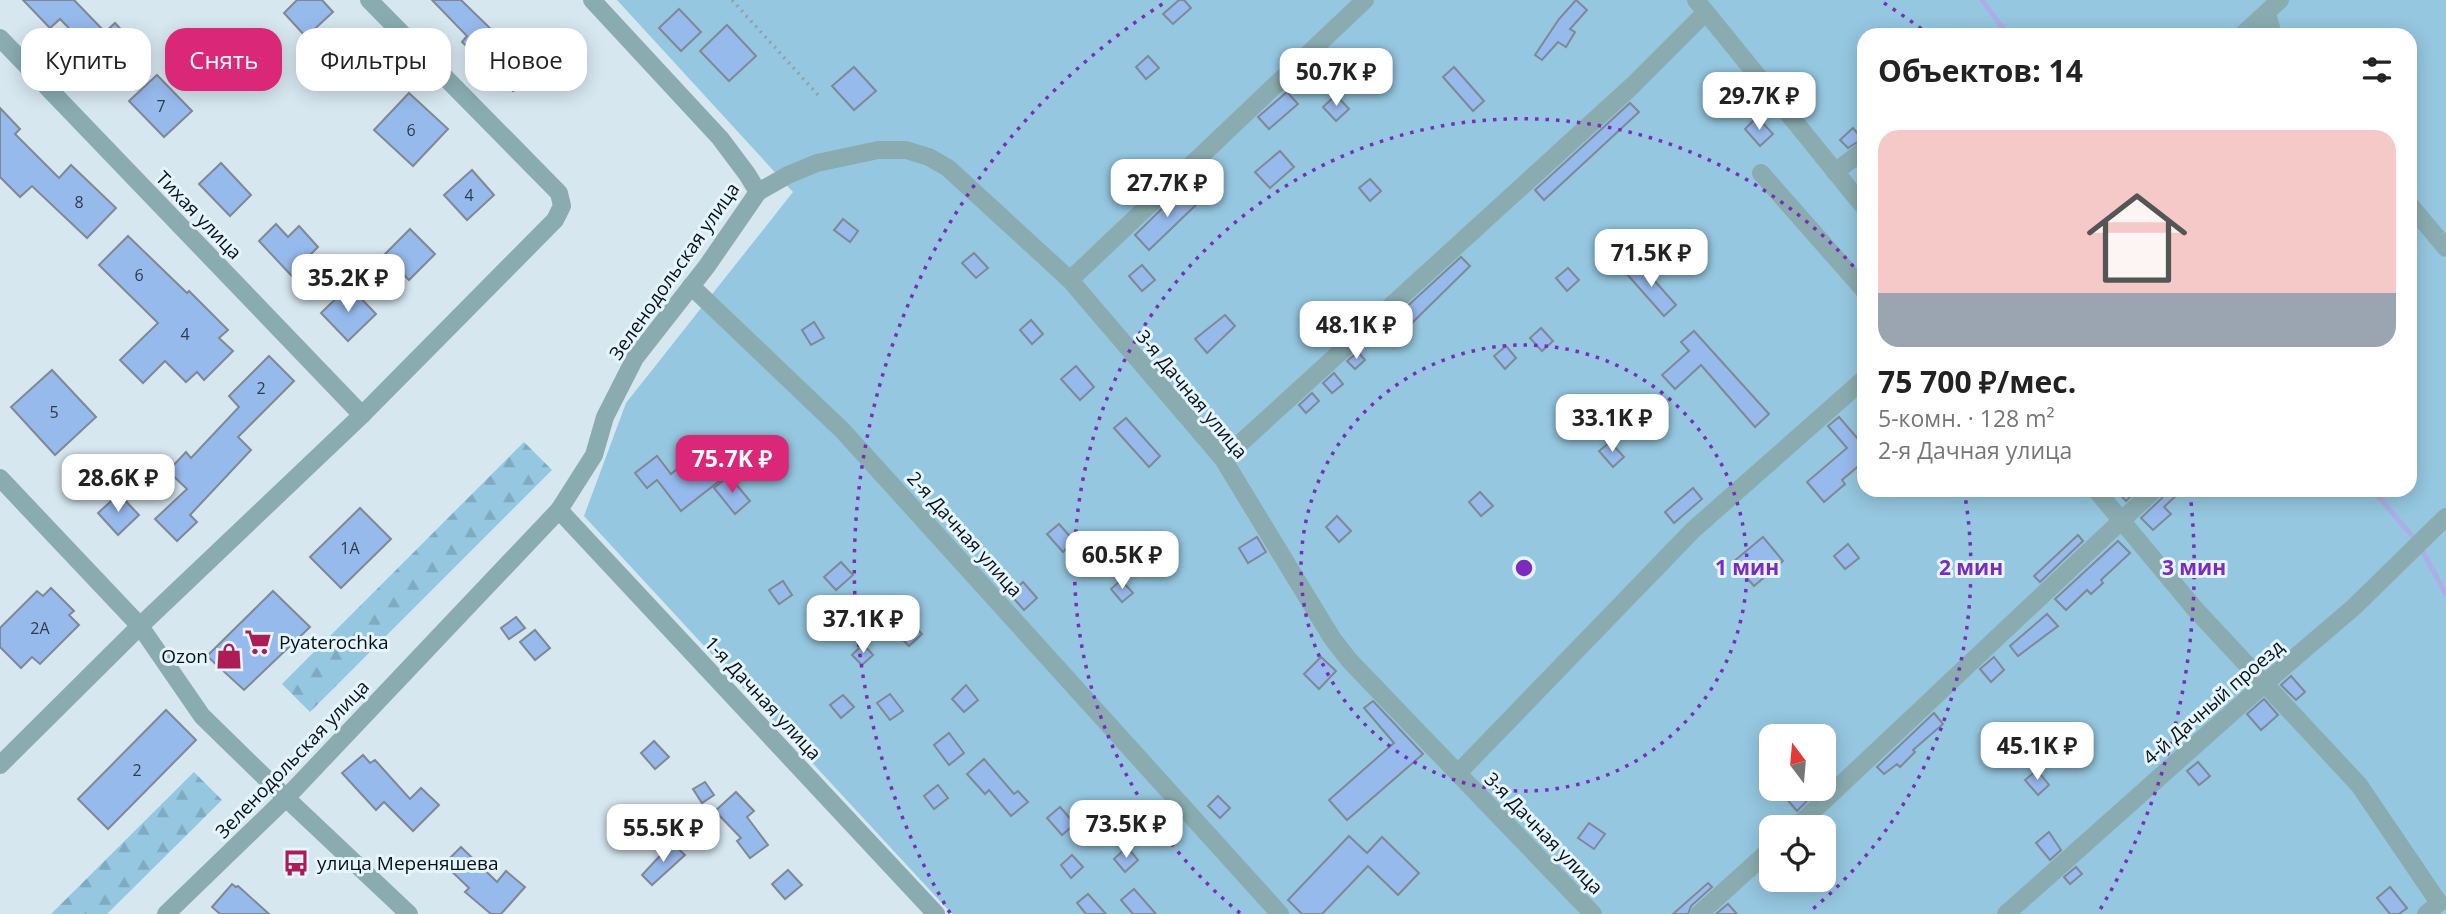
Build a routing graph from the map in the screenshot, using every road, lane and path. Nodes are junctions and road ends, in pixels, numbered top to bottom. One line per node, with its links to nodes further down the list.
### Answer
1 (369, 0): 23 (street)
2 (592, 0): 15 (street, Зеленодольская улица)
3 (732, 0): 11 (path)
4 (1365, 0): 19 (street)
5 (2280, 0): 7 (street)
6 (1699, 4): 13 (street); 24 (street)
7 (2267, 13): 8 (street); 9 (street)
8 (2250, 28)
9 (2271, 28)
10 (0, 38): 23 (street, Тихая улица)
11 (818, 94)
12 (1857, 155): 13 (street)
13 (1835, 172): 16 (street)
14 (1761, 173): 20 (street)
15 (758, 192): 19 (street, 3-я Дачная улица); 21 (street, Зеленодольская улица)
16 (1857, 199)
17 (2417, 213): 18 (street)
18 (2446, 247)
19 (1070, 281): 24 (street, 3-я Дачная улица)
20 (1857, 282)
21 (691, 286): 28 (street, Зеленодольская улица); 41 (street, 2-я Дачная улица)
22 (1857, 385): 34 (street)
23 (362, 415): 31 (street)
24 (1223, 459): 34 (street, 3-я Дачная улица)
25 (0, 478): 31 (street)
26 (2101, 497): 30 (street)
27 (2147, 497): 30 (street)
28 (559, 510): 35 (street, Зеленодольская улица); 40 (street, 1-я Дачная улица)
29 (2446, 517): 32 (street, 4-й Дачный проезд)
30 (2121, 521): 32 (street); 36 (street)
31 (140, 626): 33 (street); 35 (street)
32 (2264, 684): 44 (street, 4-й Дачный проезд); 45 (street)
33 (0, 765)
34 (1458, 773): 42 (street, 3-я Дачная улица)
35 (286, 798): 38 (street, Зеленодольская улица); 39 (street)
36 (1809, 815)
37 (1759, 860): 43 (street)
38 (166, 914)
39 (409, 914)
40 (936, 914)
41 (1280, 914)
42 (1593, 914)
43 (1699, 914)
44 (2006, 914)
45 (2426, 914)

